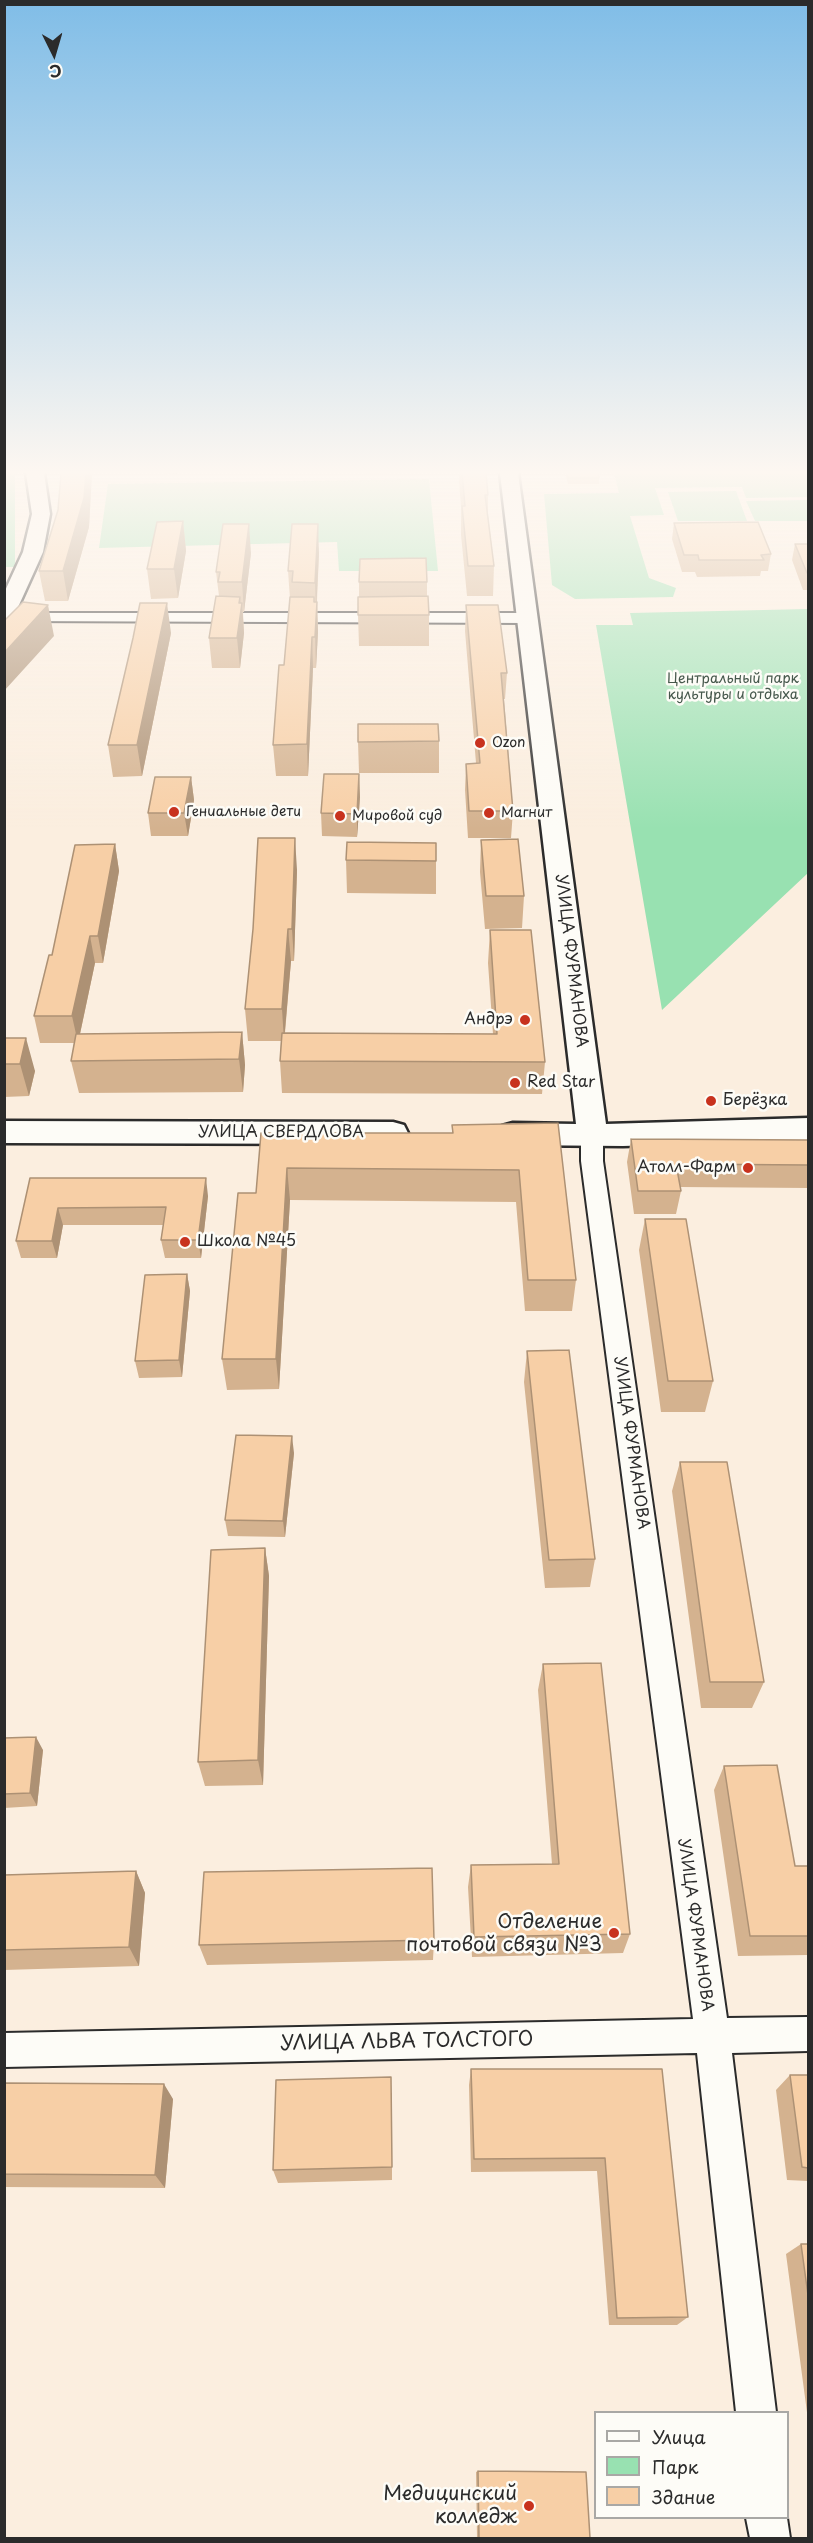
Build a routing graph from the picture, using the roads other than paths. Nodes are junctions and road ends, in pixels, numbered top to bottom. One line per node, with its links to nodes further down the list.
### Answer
1 (15, 592): 3 (main road)
2 (523, 592): 4 (main road, УЛИЦА ФУРМАНОВА)
3 (4, 617): 4 (street)
4 (526, 618): 9 (main road, УЛИЦА ФУРМАНОВА)
5 (808, 1129): 9 (main road)
6 (4, 1132): 7 (main road, УЛИЦА СВЕРДЛОВА)
7 (418, 1133)
8 (489, 1134): 9 (main road)
9 (592, 1134): 11 (street, УЛИЦА ФУРМАНОВА)
10 (808, 2034): 11 (street, УЛИЦА ЛЬВА ТОЛСТОГО)
11 (710, 2036): 12 (street, УЛИЦА ЛЬВА ТОЛСТОГО); 13 (street, УЛИЦА ФУРМАНОВА)
12 (4, 2050)
13 (756, 2411)
14 (767, 2519): 15 (street)
15 (770, 2538)

